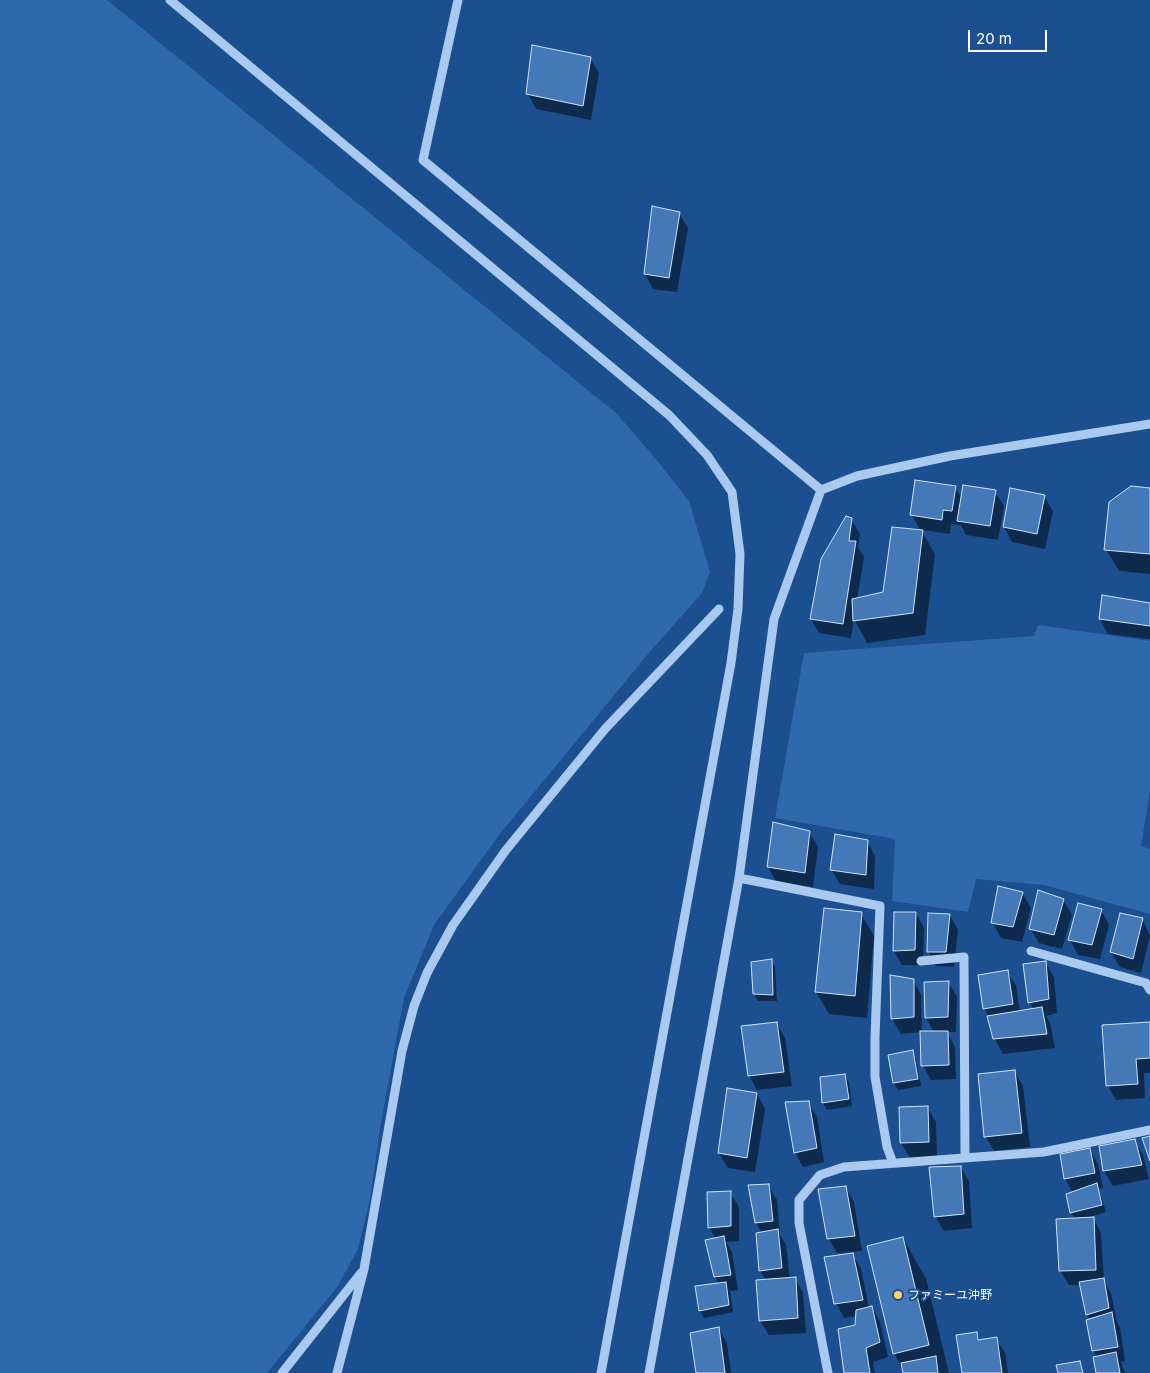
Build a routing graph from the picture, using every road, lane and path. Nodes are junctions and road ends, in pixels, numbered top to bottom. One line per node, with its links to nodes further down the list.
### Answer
1 (170, 0): 16 (street)
2 (458, 0): 4 (street)
3 (1150, 424): 4 (street)
4 (821, 490): 6 (street)
5 (719, 608): 13 (street)
6 (739, 878): 12 (street); 17 (street)
7 (1031, 951): 9 (street)
8 (921, 961): 11 (street)
9 (1150, 990)
10 (1150, 1130): 11 (street)
11 (965, 1158): 12 (street)
12 (893, 1163): 18 (street)
13 (364, 1269): 14 (street); 15 (street)
14 (282, 1373)
15 (337, 1373)
16 (601, 1373)
17 (649, 1373)
18 (828, 1373)

